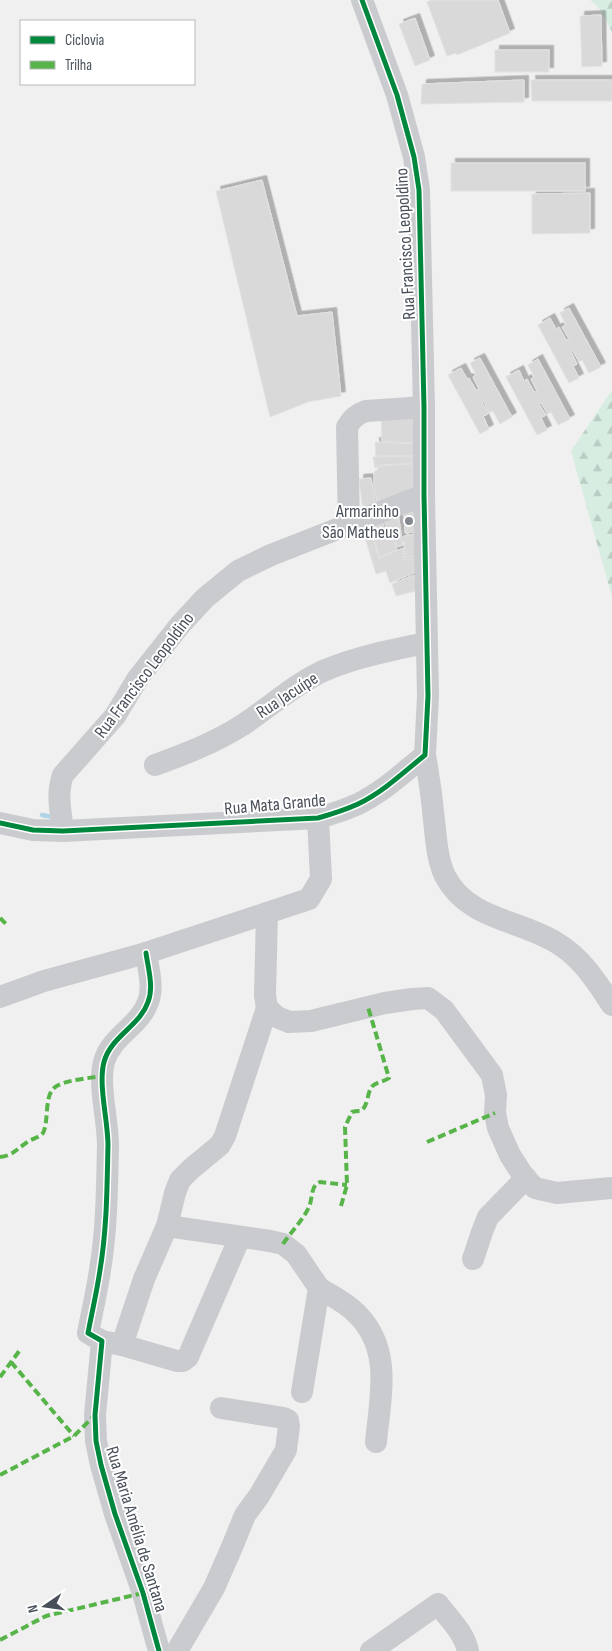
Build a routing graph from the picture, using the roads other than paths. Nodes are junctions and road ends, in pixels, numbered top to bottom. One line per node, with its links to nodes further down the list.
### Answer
1 (362, 0): 2 (street, Rua Francisco Leopoldino)
2 (424, 407): 3 (street, Rua Francisco Leopoldino); 4 (street)
3 (424, 495): 4 (street, Rua Francisco Leopoldino); 5 (street)
4 (348, 526): 10 (street, Rua Francisco Leopoldino)
5 (426, 643): 6 (street); 7 (street, Rua Jacuípe)
6 (426, 755): 8 (street, Rua Mata Grande); 14 (street)
7 (155, 765)
8 (318, 818): 10 (street, Rua Mata Grande); 11 (street)
9 (0, 823): 10 (street, Rua Mata Grande)
10 (63, 831)
11 (267, 913): 12 (street); 15 (street)
12 (154, 950): 13 (street); 22 (street)
13 (0, 997)
14 (612, 1005)
15 (267, 1008): 16 (street); 18 (street)
16 (526, 1178): 17 (street); 20 (street)
17 (612, 1188)
18 (167, 1226): 19 (street); 22 (street)
19 (240, 1238): 21 (street); 22 (street)
20 (473, 1259)
21 (319, 1288): 23 (street); 25 (street)
22 (104, 1340): 26 (street, Rua Maria Amélia de Santana)
23 (302, 1392)
24 (221, 1408): 27 (street)
25 (376, 1442)
26 (159, 1651)
27 (177, 1651)
28 (371, 1651): 29 (street)
29 (468, 1651)

